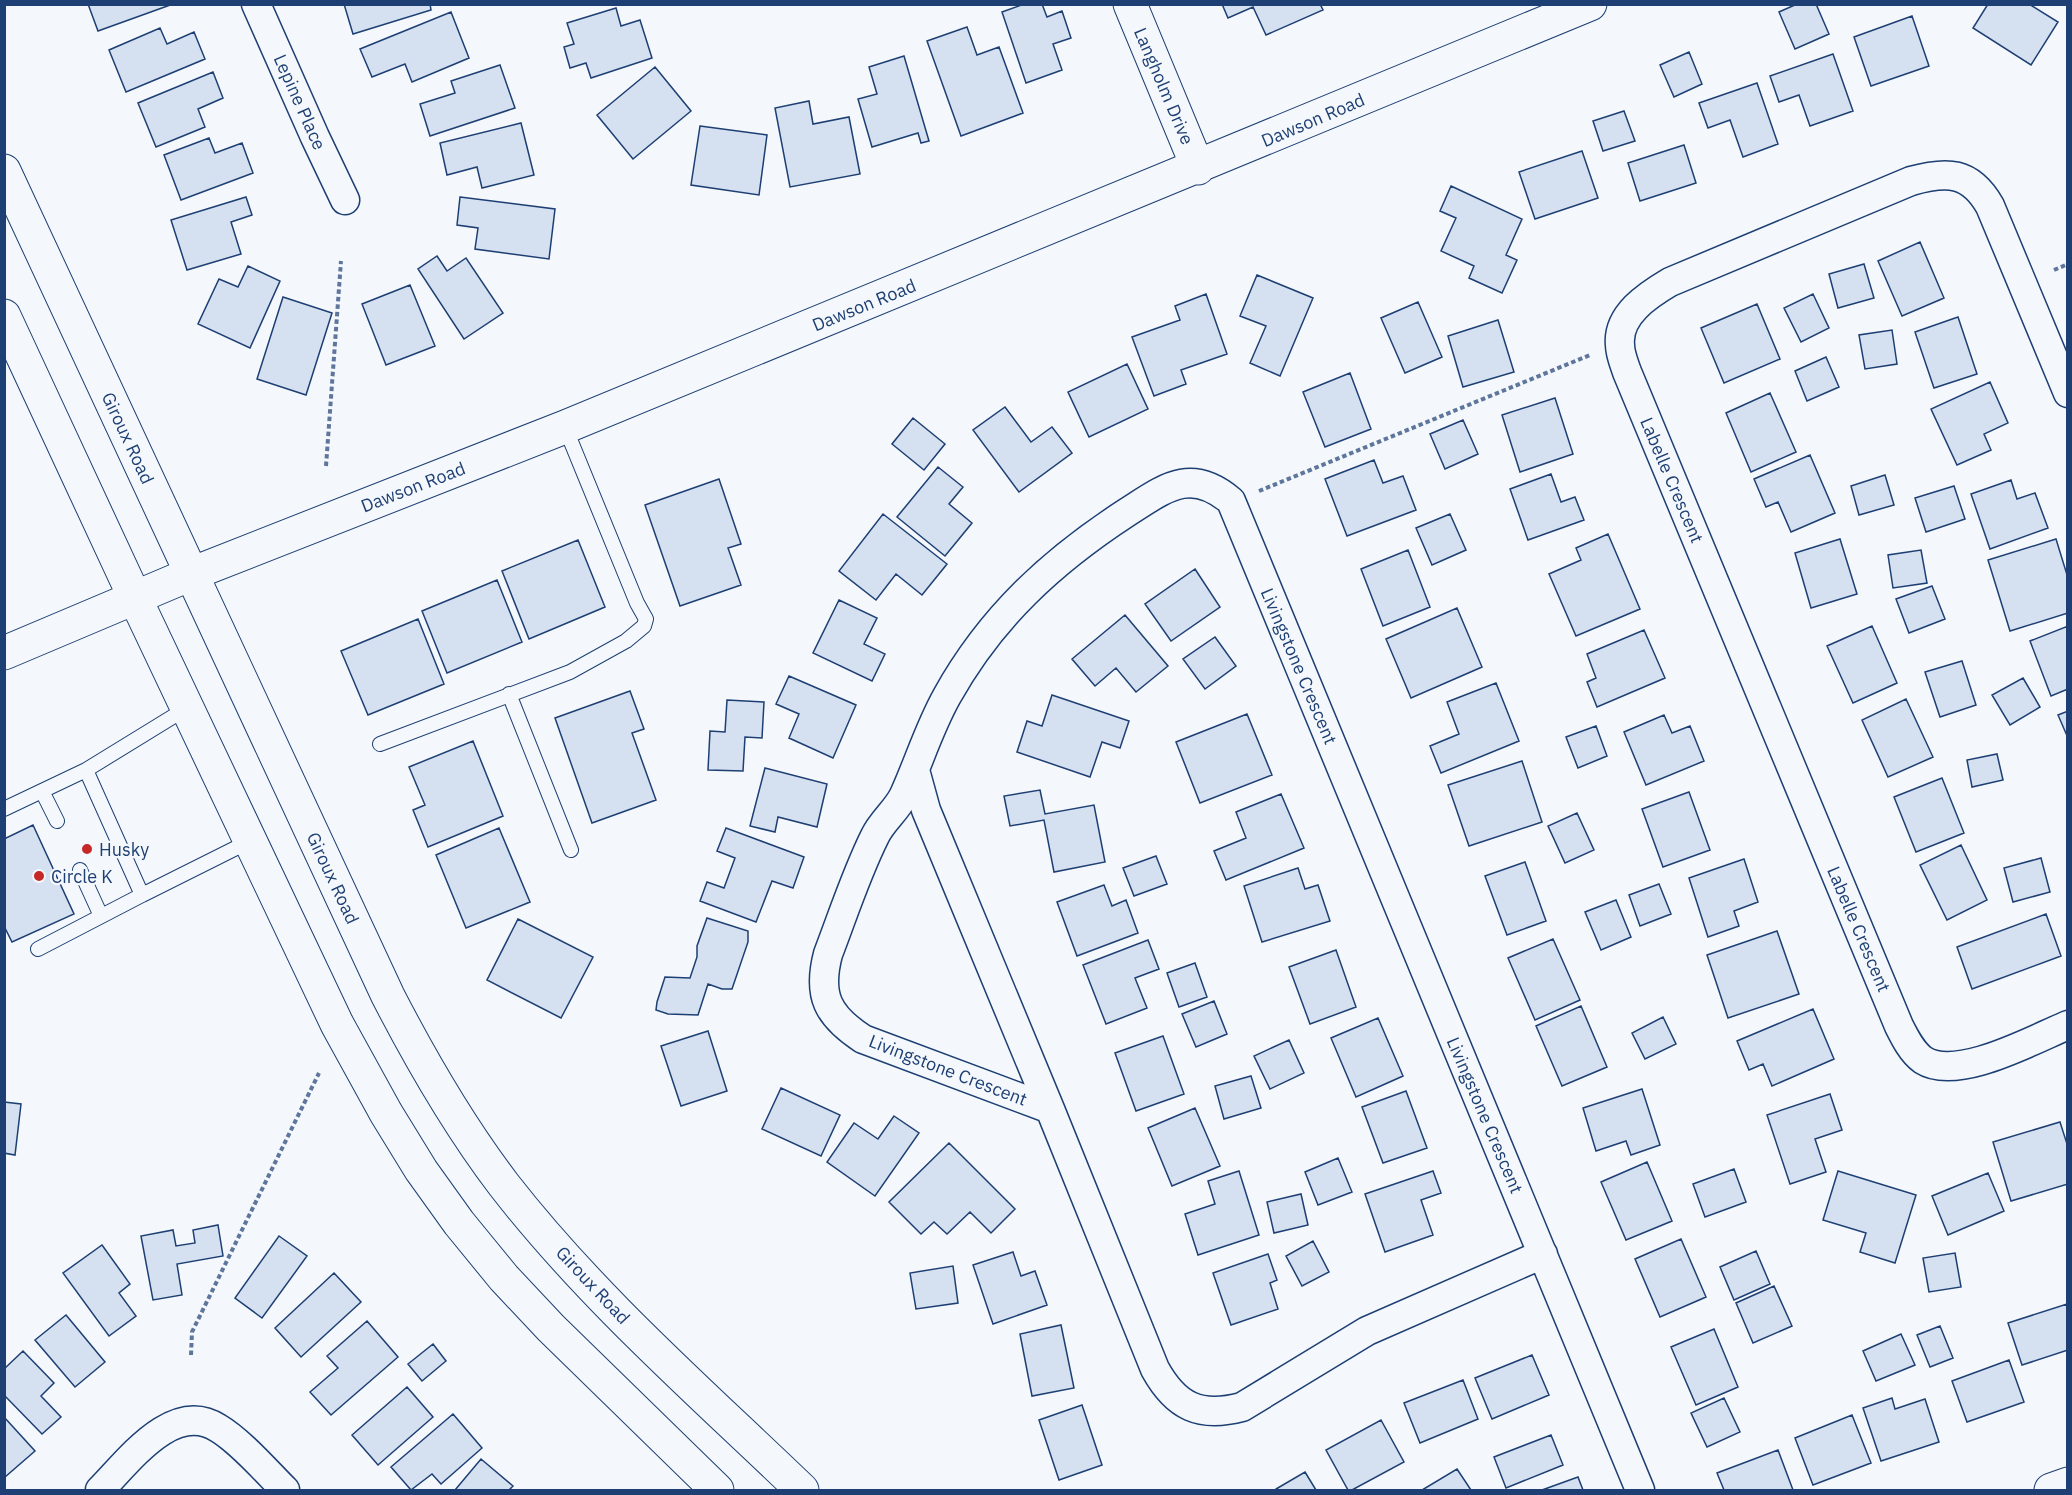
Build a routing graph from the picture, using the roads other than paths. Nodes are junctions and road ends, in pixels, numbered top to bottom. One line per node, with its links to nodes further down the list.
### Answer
1 (256, 4): 6 (street, Lepine Place)
2 (1130, 4): 4 (main road, Langholm Drive)
3 (1590, 4): 4 (main road, Dawson Road)
4 (1198, 168): 9 (main road, Dawson Road)
5 (4, 171): 10 (main road, Giroux Road)
6 (345, 200)
7 (4, 316): 11 (main road)
8 (2067, 393): 27 (street, Labelle Crescent)
9 (565, 427): 10 (main road, Dawson Road); 13 (lane)
10 (191, 574): 11 (main road, Dawson Road); 34 (main road, Giroux Road)
11 (135, 598): 12 (main road, Dawson Road); 14 (main road)
12 (4, 652)
13 (509, 694): 15 (lane); 22 (lane)
14 (187, 708): 16 (lane); 21 (main road)
15 (380, 744)
16 (86, 770): 18 (lane); 24 (lane)
17 (915, 770): 28 (street, Livingstone Crescent); 28 (street, Livingstone Crescent); 29 (street, Livingstone Crescent)
18 (42, 791): 19 (lane); 20 (lane)
19 (4, 809)
20 (57, 821)
21 (250, 841): 24 (lane); 33 (main road)
22 (571, 850)
23 (80, 870): 25 (lane)
24 (142, 895): 25 (lane)
25 (101, 916): 26 (lane)
26 (38, 949)
27 (2067, 1025)
28 (1050, 1109): 29 (street, Livingstone Crescent)
29 (1543, 1254): 35 (street, Livingstone Crescent)
30 (2067, 1484): 36 (main road)
31 (100, 1491): 32 (street)
32 (285, 1491)
33 (717, 1491)
34 (802, 1491)
35 (1640, 1491)
36 (2051, 1491)

